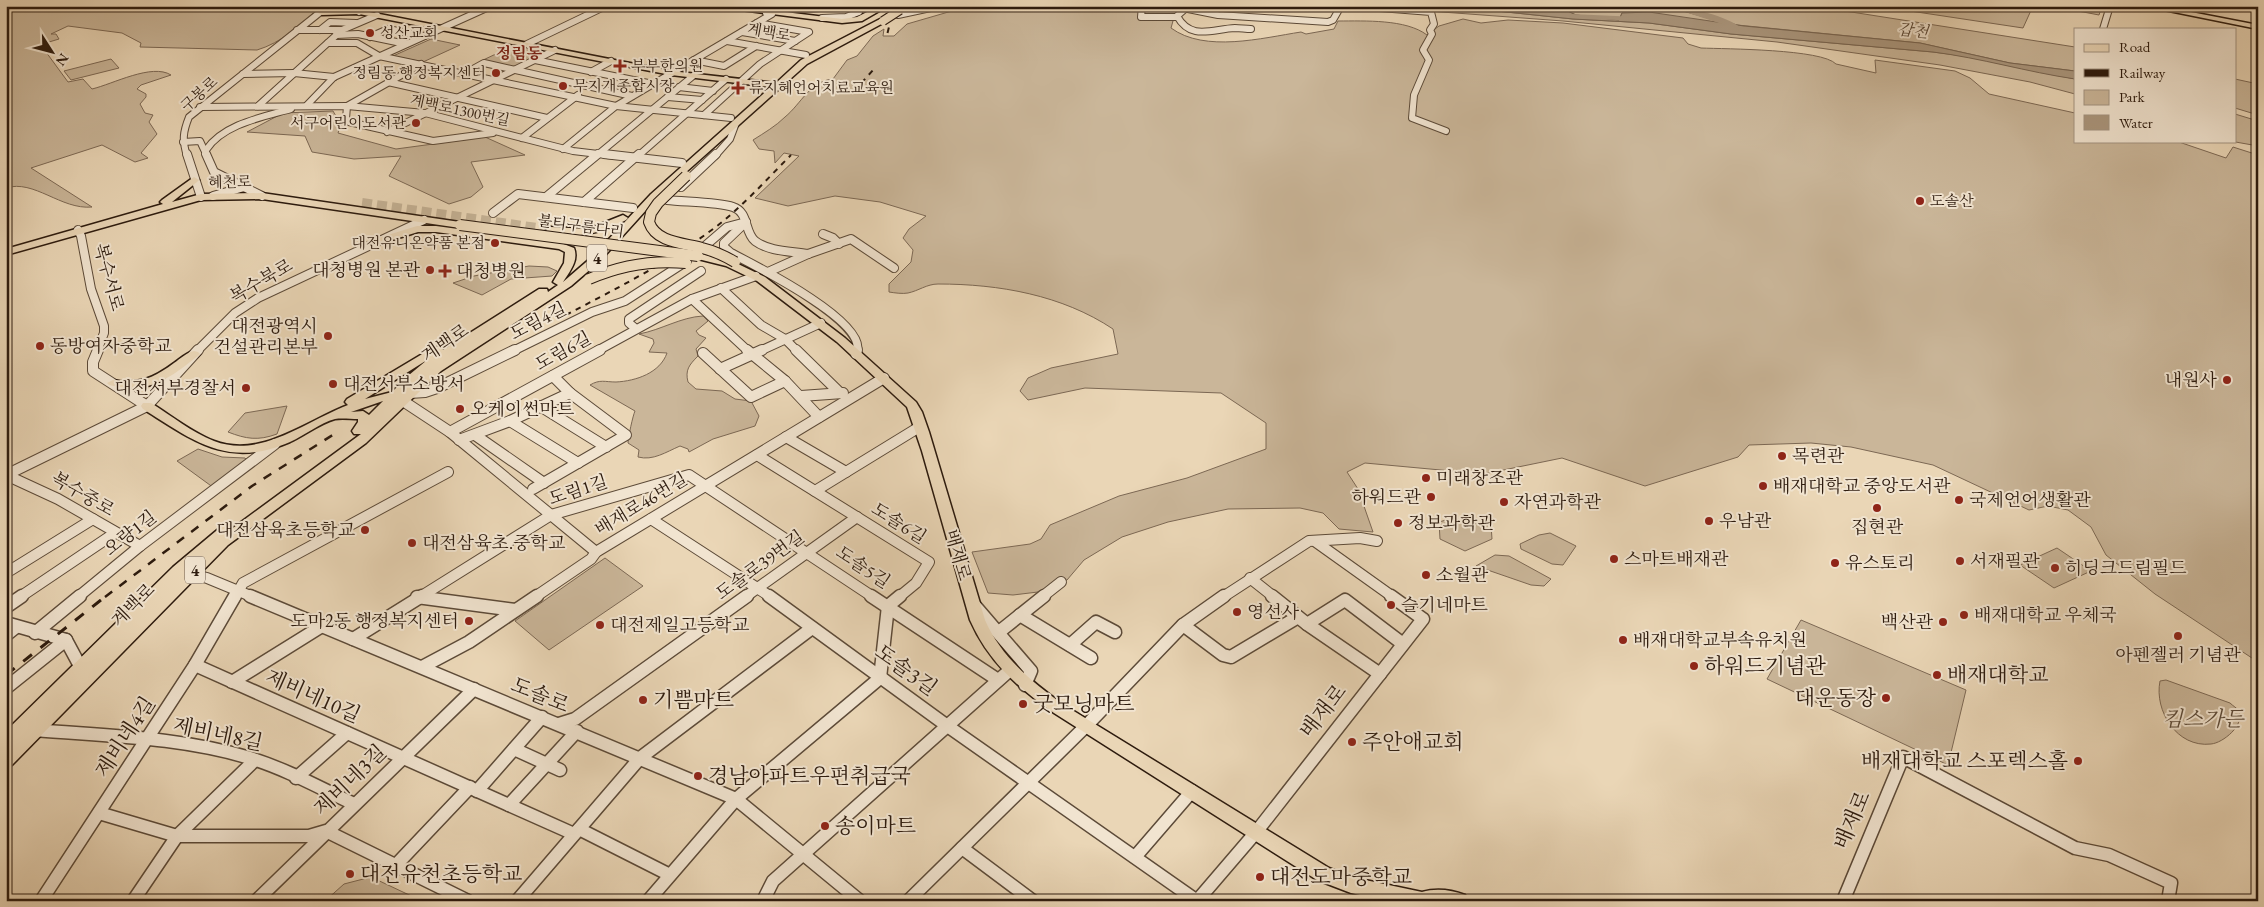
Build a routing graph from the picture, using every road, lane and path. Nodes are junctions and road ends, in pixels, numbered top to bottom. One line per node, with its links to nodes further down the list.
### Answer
1 (328, 6): 23 (street, 구봉로)
2 (366, 6): 22 (street)
3 (491, 6): 39 (street)
4 (606, 6): 55 (street)
5 (713, 6): 25 (main road)
6 (835, 6): 25 (street)
7 (860, 6): 31 (street)
8 (885, 6): 27 (main road)
9 (923, 6): 10 (main road)
10 (931, 6)
11 (940, 6): 20 (street)
12 (1142, 6): 29 (street)
13 (1160, 6): 29 (street)
14 (1174, 6): 21 (street)
15 (1341, 6): 32 (street)
16 (1354, 6): 101 (street)
17 (2110, 6): 41 (street)
18 (2147, 6): 38 (main road)
19 (2170, 6): 37 (main road)
20 (899, 9): 27 (main road, 계백로 / 4, bridge)
21 (1185, 9): 24 (street); 30 (street)
22 (359, 12): 23 (main road); 26 (main road)
23 (322, 13): 42 (street, 구봉로)
24 (1202, 13): 28 (street); 33 (street)
25 (769, 14): 31 (main road); 36 (street)
26 (377, 15): 35 (street); 39 (main road)
27 (880, 15): 34 (main road); 46 (main road, 계백로 / 4); 80 (main road, 계백로 / 4)
28 (1226, 16): 32 (street); 40 (street)
29 (1158, 17): 30 (street)
30 (1177, 17): 40 (street)
31 (822, 18): 34 (main road)
32 (1269, 19): 40 (street)
33 (1210, 20)
34 (831, 21): 46 (main road)
35 (357, 23): 43 (street); 44 (street)
36 (757, 23): 45 (street); 51 (street)
37 (2258, 23)
38 (2258, 27)
39 (443, 28): 48 (street); 55 (main road)
40 (1234, 28)
41 (2103, 28)
42 (297, 30): 43 (street); 69 (street, 구봉로)
43 (320, 30): 44 (street)
44 (342, 30): 47 (street)
45 (742, 32): 50 (street); 51 (street)
46 (837, 34): 59 (main road, 계백로 / 4)
47 (336, 35): 49 (street); 52 (street)
48 (424, 36): 49 (street); 54 (street)
49 (371, 37): 53 (street); 54 (street)
50 (727, 41): 56 (street, 계백로); 62 (street)
51 (795, 41): 58 (street)
52 (328, 43): 53 (street); 67 (street)
53 (357, 43): 60 (street)
54 (406, 44): 60 (street)
55 (527, 44): 57 (main road)
56 (756, 46): 58 (street, 계백로); 62 (street)
57 (555, 50): 61 (street); 63 (main road)
58 (780, 51): 59 (street, 계백로); 76 (street)
59 (806, 55): 80 (main road, 계백로 / 4)
60 (379, 56): 64 (street); 72 (street)
61 (535, 60): 65 (street); 66 (street)
62 (694, 60): 68 (street)
63 (611, 61): 66 (street); 68 (main road)
64 (420, 64): 70 (street); 77 (street)
65 (515, 69): 70 (street); 73 (street); 75 (street)
66 (592, 72): 78 (street); 79 (street)
67 (294, 73): 69 (street, 구봉로); 72 (street, 구봉로); 91 (street)
68 (671, 73): 71 (main road); 79 (street)
69 (243, 74): 94 (street, 구봉로)
70 (464, 74): 75 (street)
71 (693, 76): 74 (main road); 82 (street)
72 (334, 77): 90 (street)
73 (550, 77): 78 (street); 83 (street)
74 (726, 79): 76 (main road); 84 (street)
75 (494, 80): 83 (street); 87 (street)
76 (741, 81): 80 (main road); 98 (street)
77 (388, 82): 87 (street); 92 (street)
78 (572, 82): 81 (street)
79 (653, 84): 86 (street)
80 (774, 85): 100 (main road, 계백로 / 4)
81 (591, 86): 85 (street); 86 (street)
82 (680, 87): 84 (street); 88 (street)
83 (530, 88): 85 (street)
84 (713, 91): 89 (street)
85 (574, 96): 93 (street); 99 (street)
86 (632, 96): 93 (street)
87 (458, 97): 97 (street); 99 (street)
88 (668, 97): 89 (street); 95 (street)
89 (702, 100): 96 (street)
90 (306, 105): 91 (street, 계백로1300번길); 92 (street, 계백로1300번길); 107 (street)
91 (258, 106): 94 (street, 계백로1300번길)
92 (347, 106): 97 (street, 계백로1300번길); 102 (street)
93 (616, 106): 95 (street); 106 (street)
94 (200, 107): 105 (street, 구봉로)
95 (652, 110): 96 (street); 108 (street)
96 (687, 113): 98 (street); 109 (street)
97 (425, 114): 102 (street); 103 (street, 계백로1300번길)
98 (704, 115): 100 (street)
99 (547, 118): 104 (street)
100 (732, 123): 110 (main road, 계백로 / 4); 111 (main road); 115 (main road, 계백로 / 4)
101 (1446, 131)
102 (387, 132): 103 (street)
103 (497, 132): 104 (street, 계백로1300번길)
104 (522, 138): 106 (street, 계백로1300번길)
105 (183, 142): 107 (street); 112 (street, 구봉로)
106 (563, 149): 108 (street, 계백로1300번길)
107 (206, 150): 113 (street)
108 (599, 154): 109 (street, 계백로1300번길); 117 (street)
109 (636, 158): 110 (street, 계백로1300번길); 119 (street)
110 (682, 163): 122 (main road, 계백로 / 4)
111 (689, 177): 118 (street); 143 (main road, bridge)
112 (194, 180): 116 (street, 구봉로); 123 (main road)
113 (244, 187): 114 (street); 116 (street)
114 (262, 196): 116 (main road, 혜천로); 120 (main road); 125 (main road, 혜천로)
115 (654, 196): 118 (main road); 121 (main road, 계백로 / 4)
116 (205, 197): 123 (main road, 혜천로)
117 (546, 198): 119 (street); 124 (street)
118 (667, 200): 121 (main road); 128 (street)
119 (584, 202): 122 (street)
120 (362, 203)
121 (644, 206): 147 (main road, 계백로 / 4)
122 (633, 208): 126 (main road, 계백로 / 4)
123 (144, 212): 131 (main road, 혜천로)
124 (493, 213)
125 (383, 214): 127 (main road, 혜천로); 136 (main road)
126 (623, 218): 132 (main road); 144 (main road, 계백로 / 4)
127 (424, 220): 129 (main road, 혜천로); 130 (main road); 136 (street, 복수북로)
128 (746, 222): 139 (street); 141 (street, 도림4길); 143 (street)
129 (460, 225): 140 (main road, 불티구름다리, bridge)
130 (436, 229): 136 (main road); 144 (main road)
131 (78, 230): 138 (main road, 혜천로); 160 (street, 복수서로)
132 (551, 230)
133 (823, 234): 137 (street)
134 (839, 234): 135 (street)
135 (852, 239): 137 (street, 도림6길); 142 (street)
136 (382, 240): 154 (street, 복수북로)
137 (839, 244): 139 (street, 도림6길)
138 (6, 252)
139 (808, 254): 143 (street, 도림6길)
140 (693, 260): 143 (main road, 배재로); 147 (main road, bridge)
141 (677, 268): 150 (street); 164 (street, 도림4길)
142 (894, 268)
143 (753, 272): 145 (street, 도림6길); 149 (main road, 배재로); 151 (street)
144 (558, 282): 148 (main road, 계백로 / 4)
145 (722, 288): 146 (street, 도림6길); 152 (street)
146 (692, 299): 150 (street, 도림6길); 155 (street)
147 (541, 302): 164 (main road, 계백로 / 4)
148 (494, 321): 164 (main road, 계백로 / 4); 169 (main road)
149 (821, 323): 151 (main road, 배재로); 152 (street)
150 (636, 329): 157 (street, 도림6길)
151 (847, 336): 158 (main road, 배재로)
152 (785, 339): 155 (street); 163 (street)
153 (702, 352): 156 (street)
154 (194, 354): 160 (main road); 166 (street, 복수북로)
155 (754, 354): 156 (street); 159 (street)
156 (720, 369): 159 (street)
157 (553, 376): 161 (street); 172 (street, 도림6길)
158 (884, 378): 162 (street, 배재로46번길); 171 (main road, 배재로)
159 (785, 382): 165 (street)
160 (113, 384): 166 (street, 복수서로)
161 (570, 393): 167 (street); 178 (street)
162 (859, 393): 163 (street); 168 (street, 배재로46번길)
163 (840, 394): 165 (street)
164 (403, 396): 169 (main road, 복수서로); 172 (street); 174 (main road, 계백로 / 4); 198 (main road, 계백로 / 4)
165 (801, 396): 168 (street)
166 (147, 406): 177 (main road, 복수서로); 183 (street, 복수북로)
167 (540, 406): 170 (street); 178 (street)
168 (819, 417): 175 (street, 배재로46번길)
169 (324, 420): 174 (main road); 177 (main road, 복수서로)
170 (510, 421): 173 (street); 180 (street)
171 (921, 426): 182 (street); 205 (main road, 배재로)
172 (450, 432): 176 (street)
173 (475, 435): 176 (street); 184 (street)
174 (353, 437): 198 (main road, 계백로 / 4)
175 (786, 437): 179 (street, 배재로46번길); 182 (street)
176 (459, 440): 188 (street)
177 (275, 444): 195 (street, 오량1길)
178 (606, 447): 180 (street)
179 (757, 455): 185 (street, 배재로46번길); 187 (street, 도솔6길)
180 (578, 464): 184 (street)
181 (448, 472): 203 (street, 제비네4길)
182 (846, 472): 187 (street)
183 (6, 475): 190 (street, 복수중로)
184 (544, 483): 186 (street)
185 (706, 486): 188 (street, 도림1길); 191 (street, 배재로46번길); 197 (street, 도솔5길)
186 (533, 489)
187 (815, 491): 189 (street, 도솔6길)
188 (551, 515): 196 (street); 204 (street, 도림1길)
189 (857, 517): 197 (street, 도솔로39번길); 206 (street, 도솔6길)
190 (93, 519): 192 (street, 복수중로); 199 (street)
191 (651, 519): 196 (street, 배재로46번길); 202 (street, 도솔3길)
192 (115, 533): 195 (street, 복수중로); 207 (street)
193 (1377, 541): 194 (street)
194 (1316, 542): 200 (street); 221 (street, 배재로)
195 (140, 546): 215 (street, 오량1길)
196 (596, 552): 208 (street, 배재로46번길)
197 (807, 552): 202 (street, 도솔로39번길); 206 (street, 도솔5길)
198 (185, 572): 203 (street, 도솔로); 225 (main road, 계백로 / 4); 239 (main road, 계백로 / 4)
199 (6, 573)
200 (1250, 578): 210 (street); 212 (street)
201 (1061, 582): 209 (street)
202 (758, 588): 214 (street, 도솔3길); 236 (street, 도솔로39번길)
203 (239, 592): 213 (street, 도솔로); 224 (street, 제비네4길)
204 (416, 597): 208 (street); 219 (street, 도림1길)
205 (972, 604): 216 (street); 227 (main road, 배재로)
206 (888, 606): 229 (street); 230 (street, 도솔5길)
207 (6, 607)
208 (515, 610): 226 (street, 배재로46번길)
209 (1020, 615): 216 (street); 222 (street)
210 (1302, 621): 212 (street); 221 (street); 228 (street)
211 (11, 625): 215 (street); 218 (street)
212 (1183, 625): 238 (street)
213 (322, 626): 219 (street, 도솔로); 231 (street)
214 (812, 628): 229 (street, 도솔3길); 246 (street)
215 (35, 632): 220 (street)
216 (1000, 632): 232 (street)
217 (1116, 632): 222 (street)
218 (6, 635)
219 (353, 639): 226 (street, 도솔로)
220 (66, 640): 225 (street); 233 (street)
221 (1403, 644): 228 (street, 배재로)
222 (1070, 645): 223 (street)
223 (1091, 658)
224 (195, 665): 231 (street, 제비네10길); 242 (street, 제비네4길)
225 (80, 666): 243 (main road, 계백로 / 4)
226 (422, 667): 234 (street, 도솔로)
227 (1010, 670): 230 (street); 232 (main road, 배재로)
228 (1380, 674): 259 (street, 배재로)
229 (880, 678): 237 (street, 도솔3길); 255 (street)
230 (998, 680): 237 (street)
231 (232, 682): 241 (street, 제비네10길)
232 (1025, 685): 238 (main road, 배재로)
233 (6, 688)
234 (474, 689): 235 (street, 도솔로); 245 (street, 제비네3길)
235 (542, 717): 236 (street, 도솔로); 244 (street)
236 (559, 724): 240 (street, 도솔로)
237 (946, 725): 252 (street, 도솔3길); 264 (street)
238 (1086, 726): 252 (street); 254 (main road, 배재로)
239 (35, 730): 242 (street, 제비네8길); 247 (main road, 계백로 / 4)
240 (577, 732): 246 (street, 도솔로); 249 (street)
241 (347, 733): 245 (street, 제비네10길); 251 (street)
242 (147, 740): 248 (street, 제비네8길); 258 (street, 제비네4길)
243 (6, 742)
244 (514, 749): 249 (street); 253 (street)
245 (402, 757): 253 (street, 제비네10길); 256 (street, 제비네3길)
246 (640, 758): 255 (street, 도솔로); 261 (street)
247 (6, 760)
248 (255, 760): 251 (street, 제비네8길); 262 (street)
249 (547, 764): 250 (street); 257 (street)
250 (560, 770)
251 (296, 778): 256 (street, 제비네8길)
252 (1028, 782): 263 (street); 265 (street, 도솔3길)
253 (474, 789): 257 (street, 제비네10길); 266 (street)
254 (1192, 791): 259 (main road, 배재로); 265 (street)
255 (736, 799): 264 (street, 도솔로); 267 (street)
256 (354, 804): 260 (street, 제비네3길)
257 (509, 805): 261 (street, 제비네10길)
258 (99, 813): 262 (street); 269 (street, 제비네4길)
259 (1257, 830): 268 (main road, 배재로); 279 (street)
260 (326, 831): 262 (street); 266 (street); 271 (street, 제비네3길)
261 (577, 831): 267 (street, 제비네10길); 273 (street)
262 (177, 836): 270 (street)
263 (962, 848): 277 (street); 278 (street)
264 (803, 854): 275 (street); 276 (street, 도솔로)
265 (1135, 857): 279 (street, 도솔3길)
266 (396, 865): 272 (street)
267 (670, 875): 274 (street)
268 (1422, 900): 280 (main road, 배재로)
269 (41, 901)
270 (133, 901)
271 (256, 901)
272 (468, 901)
273 (517, 901)
274 (648, 901)
275 (763, 901)
276 (860, 901)
277 (908, 901)
278 (1033, 901)
279 (1197, 901)
280 (1458, 901)
281 (1843, 901): 282 (street, 배재로)
282 (2168, 901)

